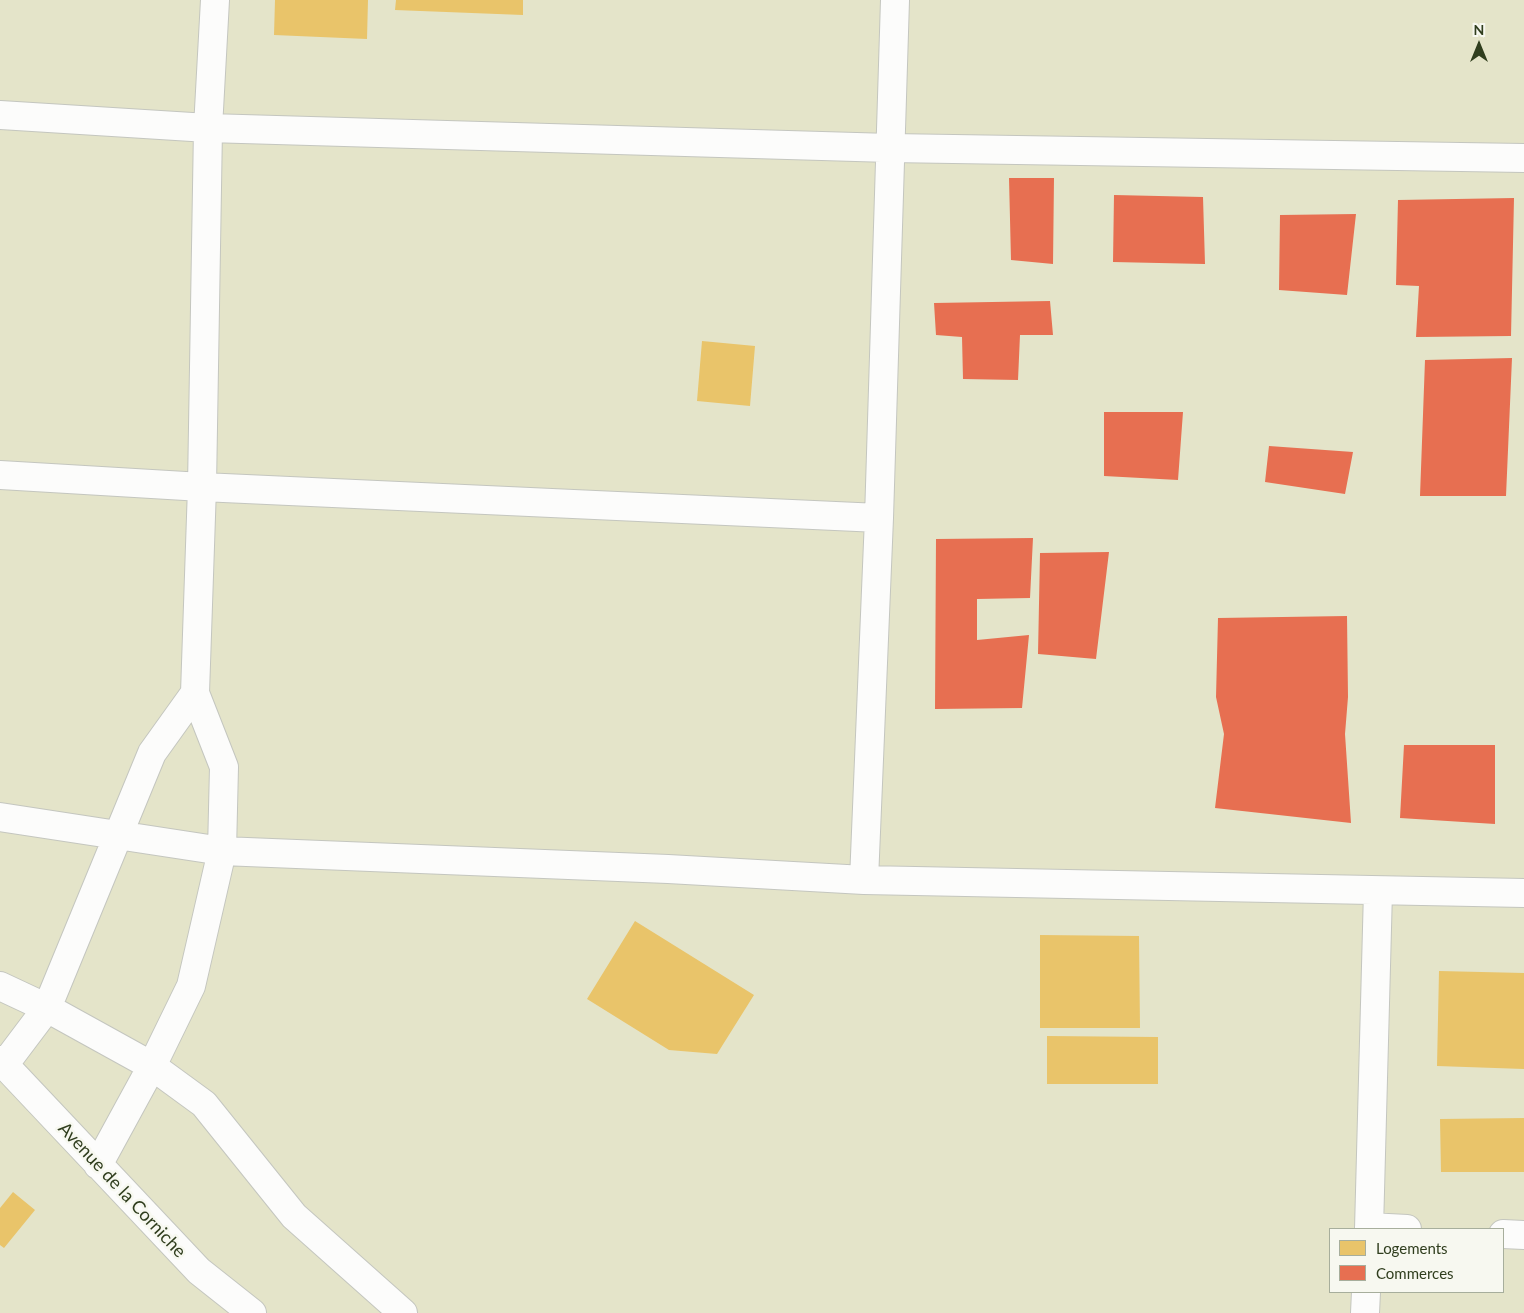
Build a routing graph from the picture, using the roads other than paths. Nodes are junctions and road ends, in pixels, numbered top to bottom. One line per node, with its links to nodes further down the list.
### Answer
1 (215, 0): 4 (street)
2 (895, 0): 5 (street)
3 (0, 115): 4 (street)
4 (208, 128): 5 (street); 8 (street)
5 (890, 148): 6 (street); 9 (street)
6 (1524, 158)
7 (0, 476): 8 (street)
8 (202, 487): 9 (street); 10 (street)
9 (879, 518): 14 (street)
10 (194, 693): 12 (street); 13 (street)
11 (0, 817): 12 (street)
12 (118, 836): 13 (street); 18 (street)
13 (222, 851): 14 (street); 20 (street)
14 (864, 880): 15 (street)
15 (1378, 891): 16 (street); 22 (street)
16 (1524, 893)
17 (0, 986): 18 (street)
18 (48, 1008): 19 (street); 20 (street)
19 (2, 1062): 21 (street, Avenue de la Corniche)
20 (152, 1066): 21 (street); 27 (street)
21 (98, 1165): 26 (street, Avenue de la Corniche)
22 (1369, 1228)
23 (1504, 1234): 24 (street)
24 (1524, 1235)
25 (1366, 1293): 28 (street)
26 (252, 1313)
27 (403, 1313)
28 (1365, 1313)

